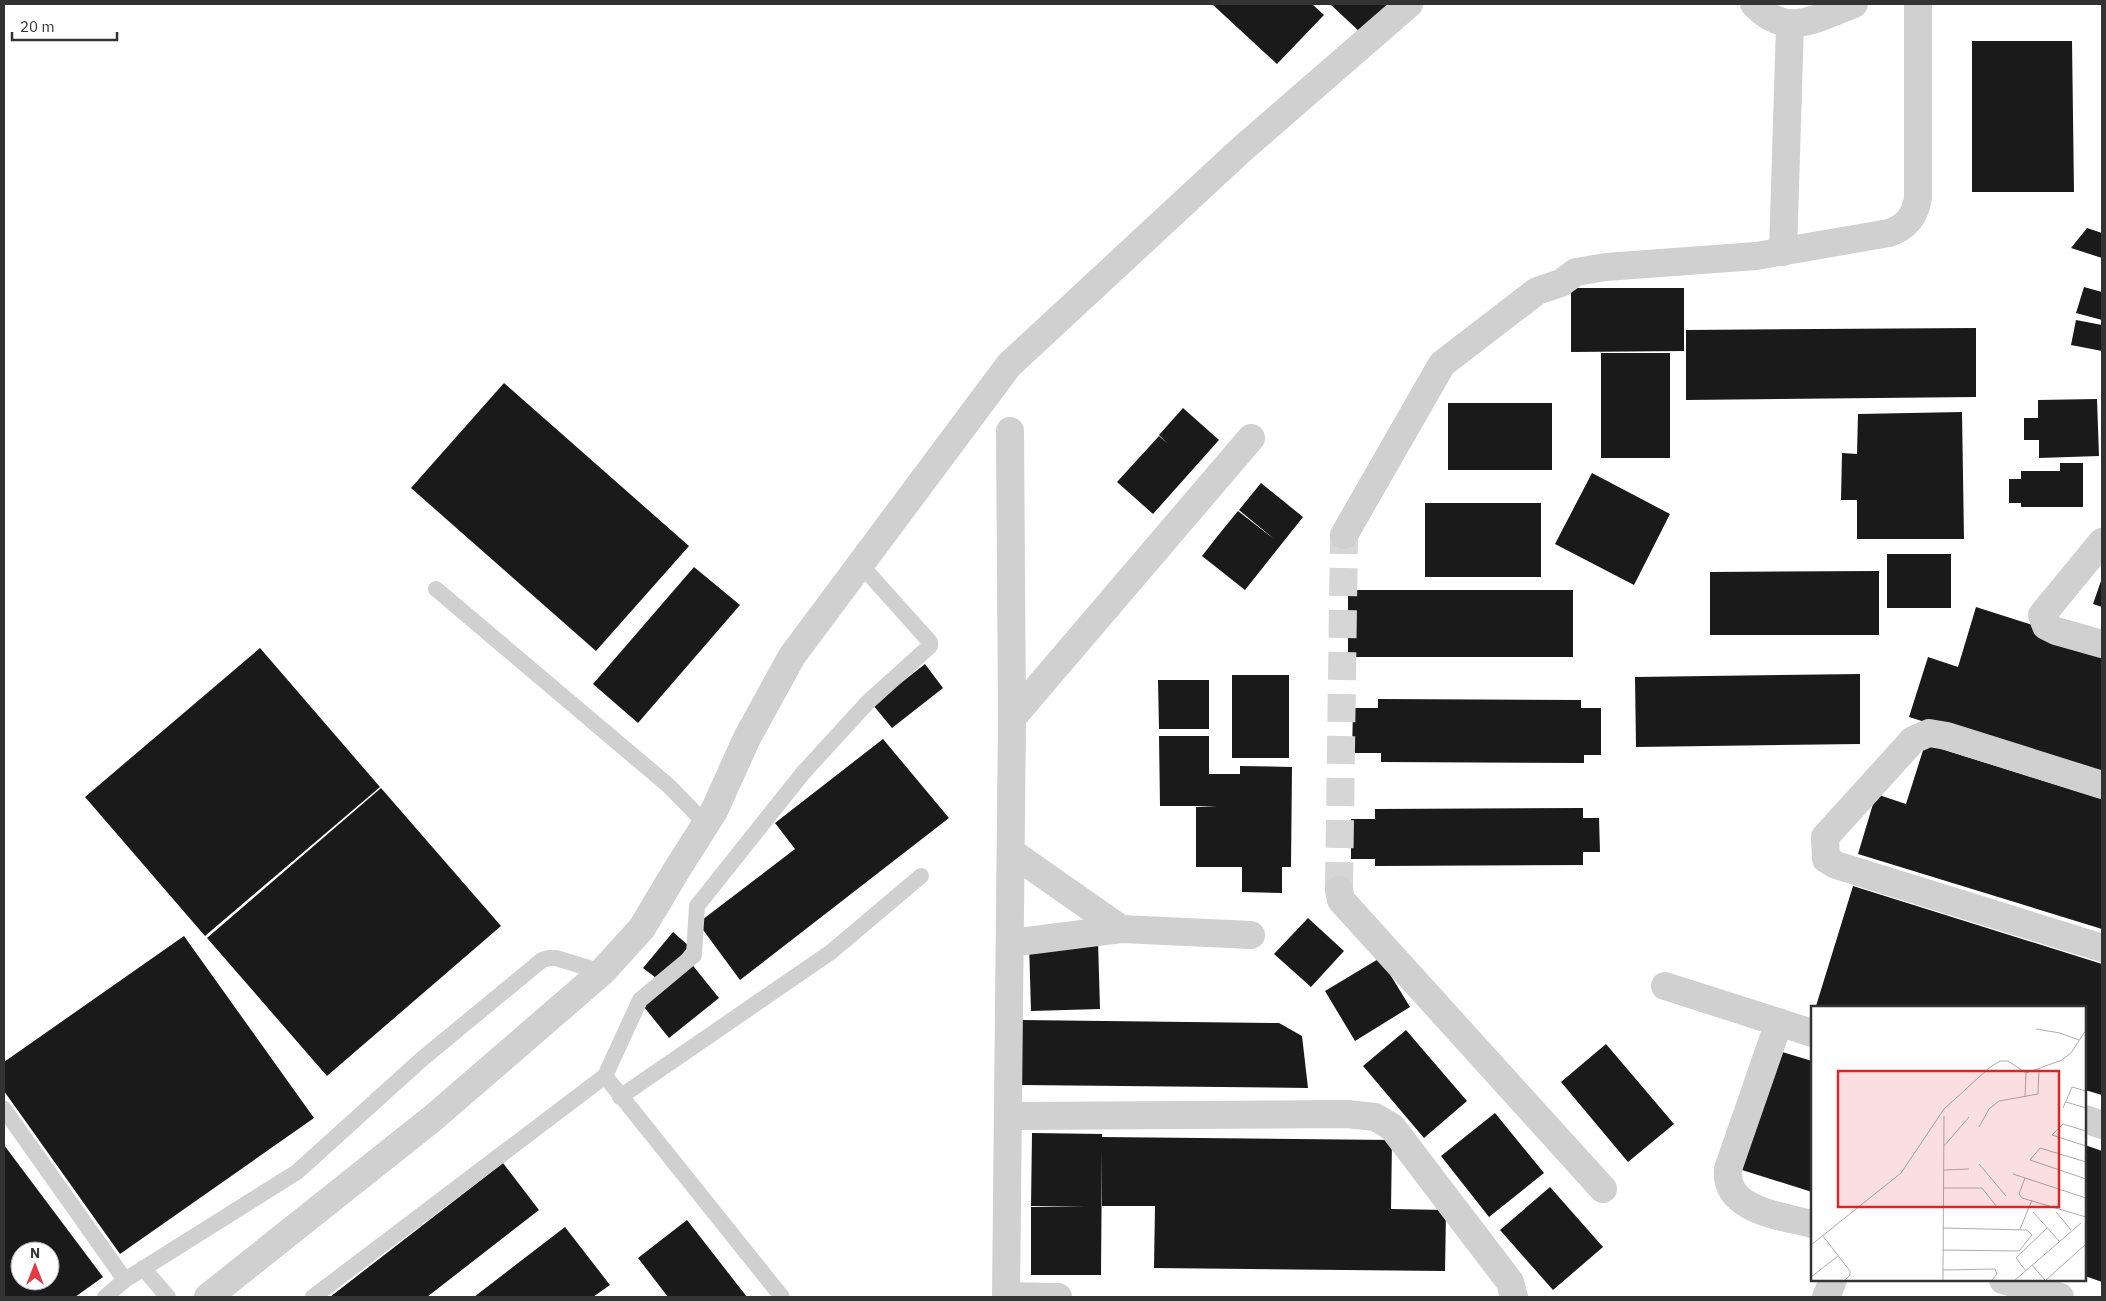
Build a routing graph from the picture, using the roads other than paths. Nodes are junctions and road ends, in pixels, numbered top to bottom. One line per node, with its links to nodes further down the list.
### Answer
1 (1409, 4): 11 (street)
2 (1754, 4): 5 (street)
3 (1854, 4): 5 (street)
4 (1918, 4): 6 (street)
5 (1790, 24): 6 (street)
6 (1783, 252): 9 (street)
7 (1010, 431): 14 (street)
8 (1251, 438): 14 (street)
9 (1344, 535)
10 (2102, 542): 13 (street)
11 (861, 565): 16 (street); 28 (lane)
12 (436, 588): 16 (lane)
13 (2102, 644)
14 (1012, 718): 17 (street)
15 (2102, 785): 23 (street)
16 (706, 824): 24 (street)
17 (1011, 852): 20 (street); 22 (street)
18 (921, 876): 29 (lane)
19 (1339, 890): 34 (street)
20 (1122, 929): 21 (street); 22 (street)
21 (1251, 935)
22 (1011, 943): 31 (street)
23 (2102, 948)
24 (602, 972): 36 (lane); 43 (street)
25 (1665, 986): 26 (street)
26 (1779, 1022): 27 (street); 35 (street)
27 (1811, 1033)
28 (605, 1076): 29 (lane); 44 (lane)
29 (620, 1097): 45 (lane)
30 (4, 1108): 37 (lane)
31 (1008, 1116): 40 (street); 47 (street)
32 (2086, 1119): 33 (street)
33 (2102, 1125)
34 (1603, 1190)
35 (1811, 1224)
36 (143, 1268): 37 (lane); 42 (lane)
37 (125, 1280): 41 (lane)
38 (1833, 1281): 48 (street)
39 (2006, 1281): 49 (street)
40 (1006, 1296): 46 (street)
41 (105, 1297)
42 (168, 1297)
43 (208, 1297)
44 (313, 1297)
45 (782, 1297)
46 (1058, 1297)
47 (1514, 1297)
48 (1826, 1297)
49 (2060, 1297)

